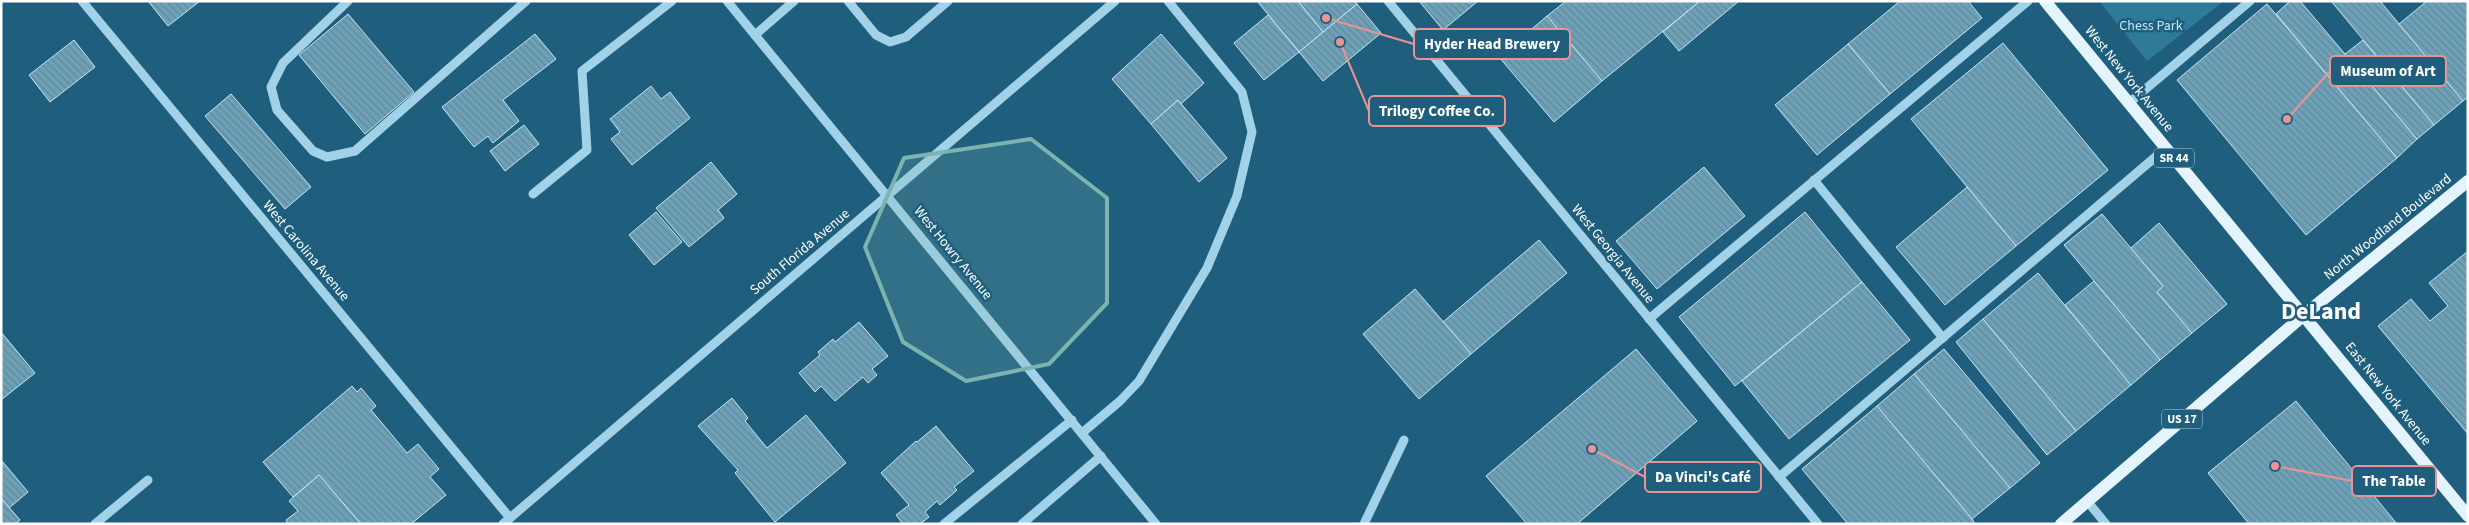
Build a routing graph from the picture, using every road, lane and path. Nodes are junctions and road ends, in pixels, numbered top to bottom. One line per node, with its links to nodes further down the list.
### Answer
1 (82, 1): 33 (street, West Carolina Avenue)
2 (348, 1): 3 (street)
3 (526, 1)
4 (672, 1): 20 (street)
5 (727, 1): 15 (street, West Howry Avenue)
6 (794, 1): 15 (street)
7 (848, 1): 8 (street)
8 (948, 1)
9 (1115, 1): 21 (street, South Florida Avenue)
10 (1168, 1): 26 (street)
11 (1388, 1): 23 (street, West Georgia Avenue)
12 (2028, 1): 18 (street)
13 (2045, 1): 16 (main road, West New York Avenue / SR 44)
14 (2250, 1): 16 (street)
15 (755, 35): 21 (street, West Howry Avenue)
16 (2128, 103): 17 (main road, West New York Avenue / SR 44)
17 (2166, 148): 22 (main road, West New York Avenue / SR 44); 24 (street)
18 (1814, 180): 23 (street); 24 (street)
19 (2468, 181): 22 (main road, North Woodland Boulevard / US 17)
20 (533, 194)
21 (888, 196): 25 (street, West Howry Avenue); 33 (street, South Florida Avenue)
22 (2304, 315): 31 (main road, US 17); 32 (main road, East New York Avenue / SR 44)
23 (1649, 319): 29 (street, West Georgia Avenue)
24 (1943, 338): 29 (street)
25 (1072, 420): 26 (street, West Howry Avenue); 35 (street)
26 (1082, 433): 28 (street, West Howry Avenue)
27 (1404, 440): 38 (street)
28 (1101, 456): 36 (street); 37 (street, West Howry Avenue)
29 (1779, 477): 39 (street, West Georgia Avenue)
30 (148, 480): 34 (street)
31 (2087, 501): 40 (main road, US 17); 41 (street)
32 (2468, 516)
33 (506, 521)
34 (95, 524)
35 (944, 524)
36 (1022, 524)
37 (1156, 524)
38 (1364, 524)
39 (1818, 524)
40 (2061, 524)
41 (2106, 524)

